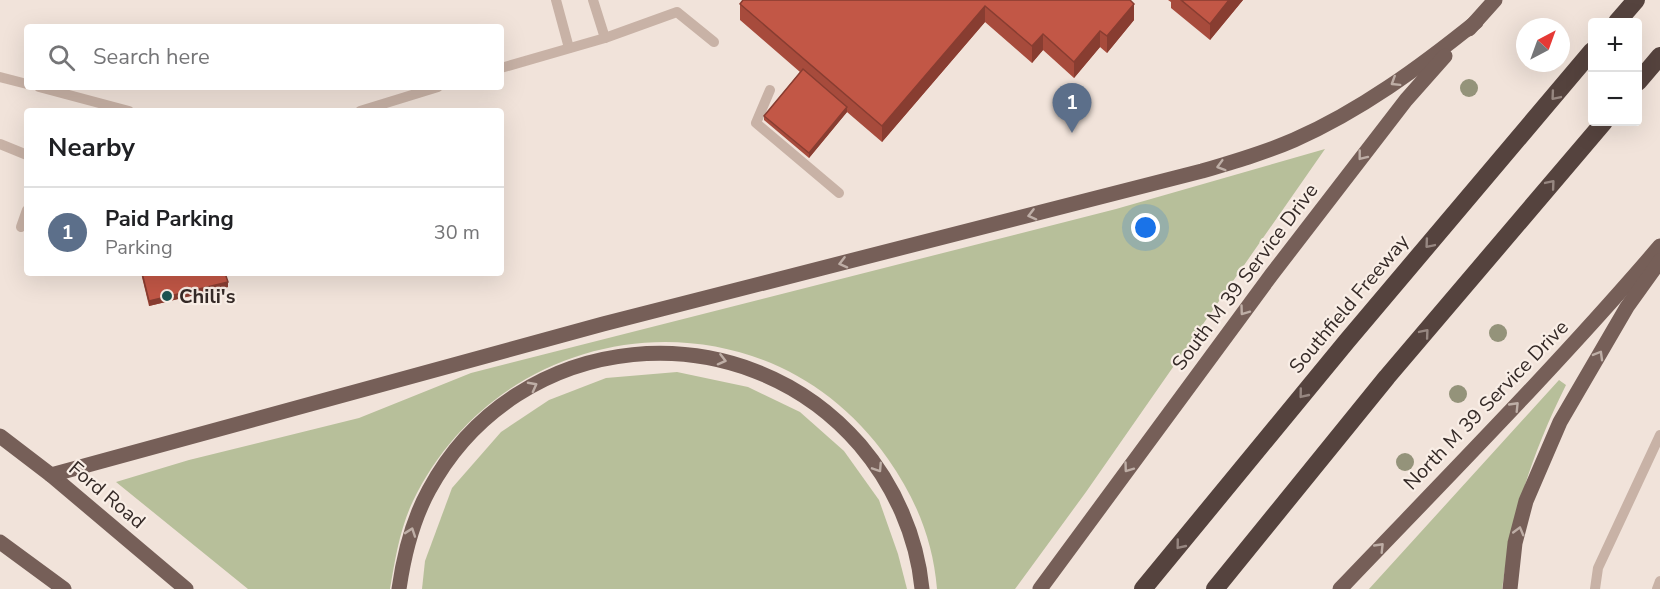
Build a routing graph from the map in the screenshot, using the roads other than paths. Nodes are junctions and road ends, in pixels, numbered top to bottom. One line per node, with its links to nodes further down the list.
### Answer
1 (556, 0): 9 (lane)
2 (593, 0): 7 (lane)
3 (1495, 0): 6 (main road, South M 39 Service Drive)
4 (1636, 0): 5 (highway)
5 (1620, 18)
6 (1476, 22): 31 (main road, one-way to 31); 38 (main road, South M 39 Service Drive, one-way to 38)
7 (605, 38): 8 (lane); 9 (lane)
8 (714, 42)
9 (570, 48): 12 (lane)
10 (1660, 56): 14 (highway)
11 (1588, 57): 39 (highway, Southfield Freeway, one-way to 39)
12 (504, 67)
13 (0, 77): 15 (lane)
14 (1642, 77)
15 (24, 83)
16 (50, 90): 19 (lane)
17 (428, 90): 20 (lane)
18 (770, 90): 24 (lane)
19 (118, 108)
20 (370, 108)
21 (1601, 126): 40 (highway, one-way to 21)
22 (0, 144): 23 (lane)
23 (24, 154)
24 (839, 193)
25 (24, 218): 26 (lane)
26 (21, 227)
27 (1660, 246): 41 (main road, North M 39 Service Drive, one-way to 27)
28 (1660, 261): 42 (main road, one-way to 28)
29 (0, 435): 31 (main road, Ford Road)
30 (1660, 435): 43 (lane)
31 (51, 475): 35 (main road, Ford Road)
32 (0, 542): 34 (main road)
33 (1660, 580): 44 (lane)
34 (64, 589)
35 (186, 589)
36 (399, 589): 37 (main road, one-way to 37)
37 (922, 589)
38 (1040, 589)
39 (1143, 589)
40 (1215, 589)
41 (1340, 589)
42 (1510, 589)
43 (1595, 589)
44 (1657, 589)

